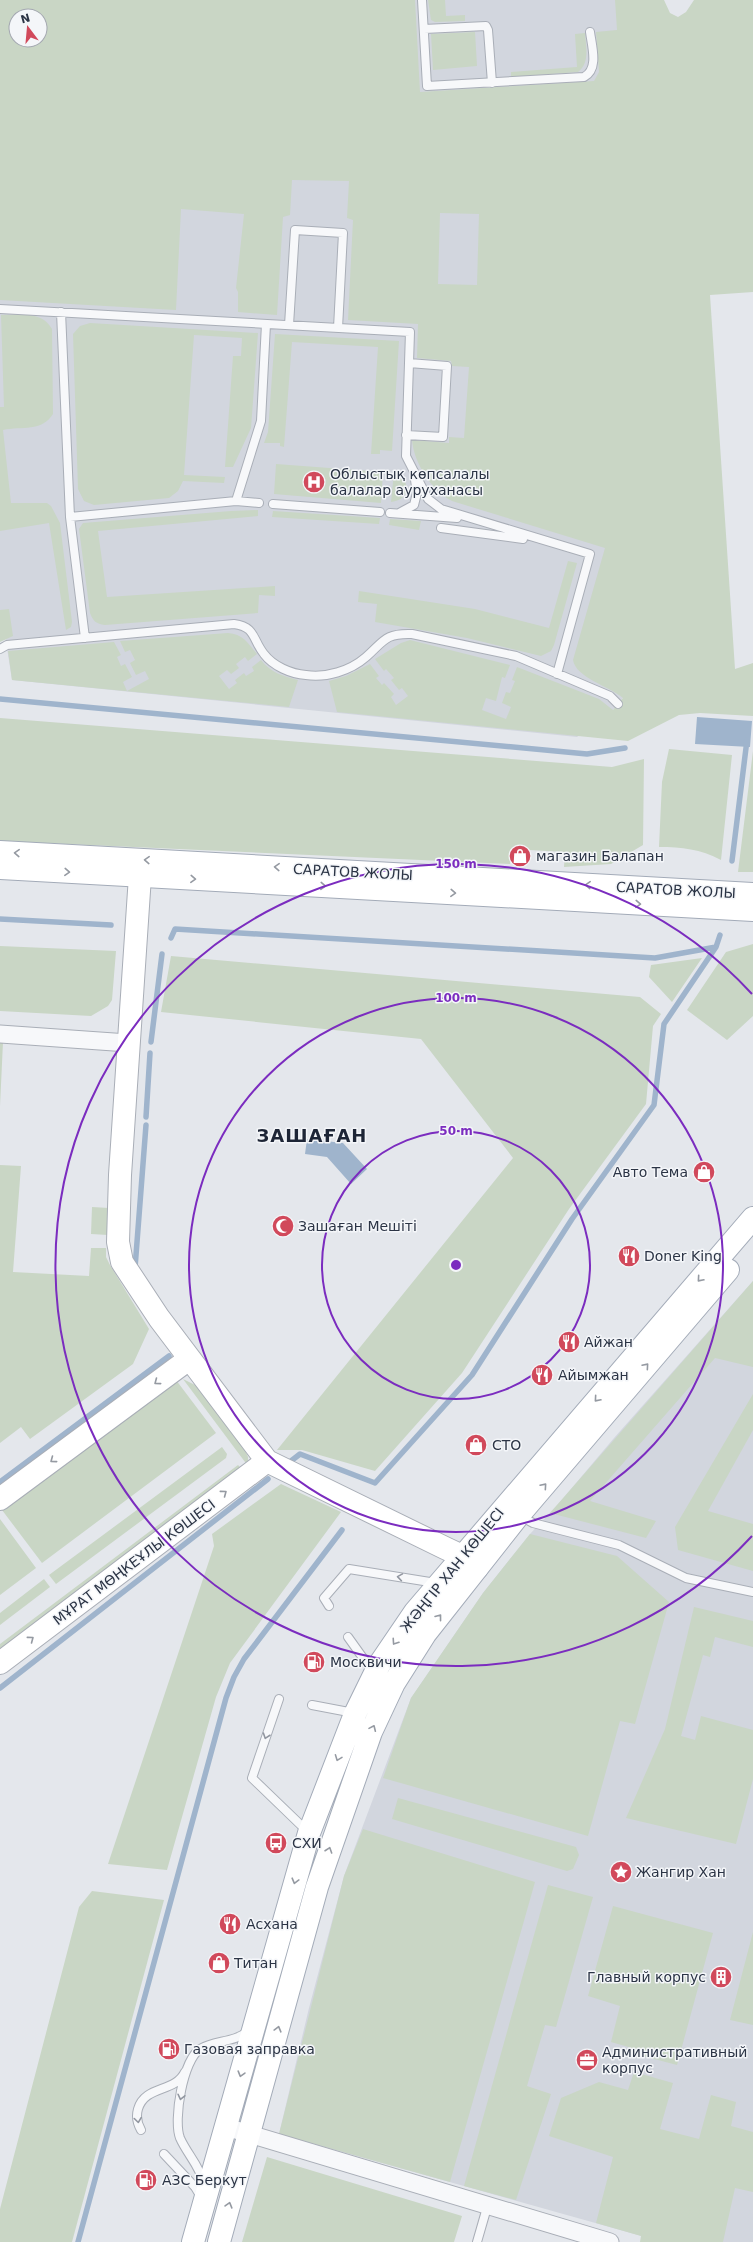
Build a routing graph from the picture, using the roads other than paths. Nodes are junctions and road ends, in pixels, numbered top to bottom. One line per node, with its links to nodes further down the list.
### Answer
1 (422, 0): 2 (lane)
2 (424, 29): 4 (lane); 4 (lane)
3 (590, 32): 4 (lane)
4 (492, 83)
5 (0, 309): 6 (lane)
6 (61, 312): 7 (lane); 17 (lane)
7 (266, 324): 8 (lane); 13 (lane)
8 (289, 325): 9 (lane); 9 (lane)
9 (338, 328): 10 (lane)
10 (409, 363): 11 (lane); 11 (lane)
11 (406, 435): 12 (lane)
12 (410, 465): 18 (lane); 18 (lane)
13 (236, 501): 14 (lane); 17 (lane)
14 (259, 503)
15 (273, 504): 16 (lane)
16 (380, 512)
17 (70, 517): 21 (lane)
18 (470, 519): 20 (lane)
19 (441, 528): 20 (lane)
20 (548, 542): 23 (lane)
21 (85, 638): 22 (lane); 23 (lane)
22 (0, 649)
23 (557, 674): 24 (lane)
24 (618, 704)
25 (0, 852): 28 (main road, САРАТОВ ЖОЛЫ, one-way to 25)
26 (0, 868): 27 (main road, САРАТОВ ЖОЛЫ, one-way to 27)
27 (140, 876): 29 (main road, САРАТОВ ЖОЛЫ, one-way to 29); 31 (main road)
28 (753, 894)
29 (753, 910)
30 (0, 1034): 31 (street)
31 (128, 1043): 34 (main road)
32 (753, 1218): 37 (main road, ЖӘҢГІР ХАН КӨШЕСІ, one-way to 37)
33 (753, 1241): 37 (main road, ЖӘҢГІР ХАН КӨШЕСІ, one-way to 33)
34 (189, 1358): 35 (main road); 36 (main road, one-way to 36)
35 (267, 1461): 38 (main road); 43 (main road, МҰРАТ МӨҢКЕҰЛЫ КӨШЕСІ, one-way to 35)
36 (0, 1499)
37 (511, 1511): 38 (main road, ЖӘҢГІР ХАН КӨШЕСІ); 40 (lane)
38 (469, 1562): 39 (main road, ЖӘҢГІР ХАН КӨШЕСІ); 53 (main road, ЖӘҢГІР ХАН КӨШЕСІ, one-way to 38)
39 (439, 1584): 41 (lane, one-way to 41); 44 (main road, ЖӘҢГІР ХАН КӨШЕСІ, one-way to 44)
40 (753, 1592)
41 (329, 1606)
42 (348, 1637): 44 (lane)
43 (0, 1663)
44 (374, 1675): 47 (main road, ЖӘҢГІР ХАН КӨШЕСІ)
45 (279, 1699): 48 (lane, one-way to 48)
46 (312, 1705): 47 (lane)
47 (355, 1714): 48 (main road, ЖӘҢГІР ХАН КӨШЕСІ, one-way to 48)
48 (309, 1833): 49 (main road, ЖӘҢГІР ХАН КӨШЕСІ, one-way to 49)
49 (258, 2015): 50 (lane); 51 (main road, ЖӘҢГІР ХАН КӨШЕСІ, one-way to 51)
50 (188, 2066): 52 (lane, one-way to 52); 56 (lane, one-way to 56)
51 (226, 2127): 53 (street); 56 (main road, ЖӘҢГІР ХАН КӨШЕСІ)
52 (141, 2130)
53 (249, 2134): 55 (street); 59 (main road, ЖӘҢГІР ХАН КӨШЕСІ, one-way to 53)
54 (164, 2154): 56 (lane)
55 (488, 2204): 57 (street); 60 (lane)
56 (204, 2206): 58 (main road, ЖӘҢГІР ХАН КӨШЕСІ)
57 (590, 2239): 61 (street)
58 (193, 2242)
59 (218, 2242)
60 (477, 2242)
61 (610, 2242)

